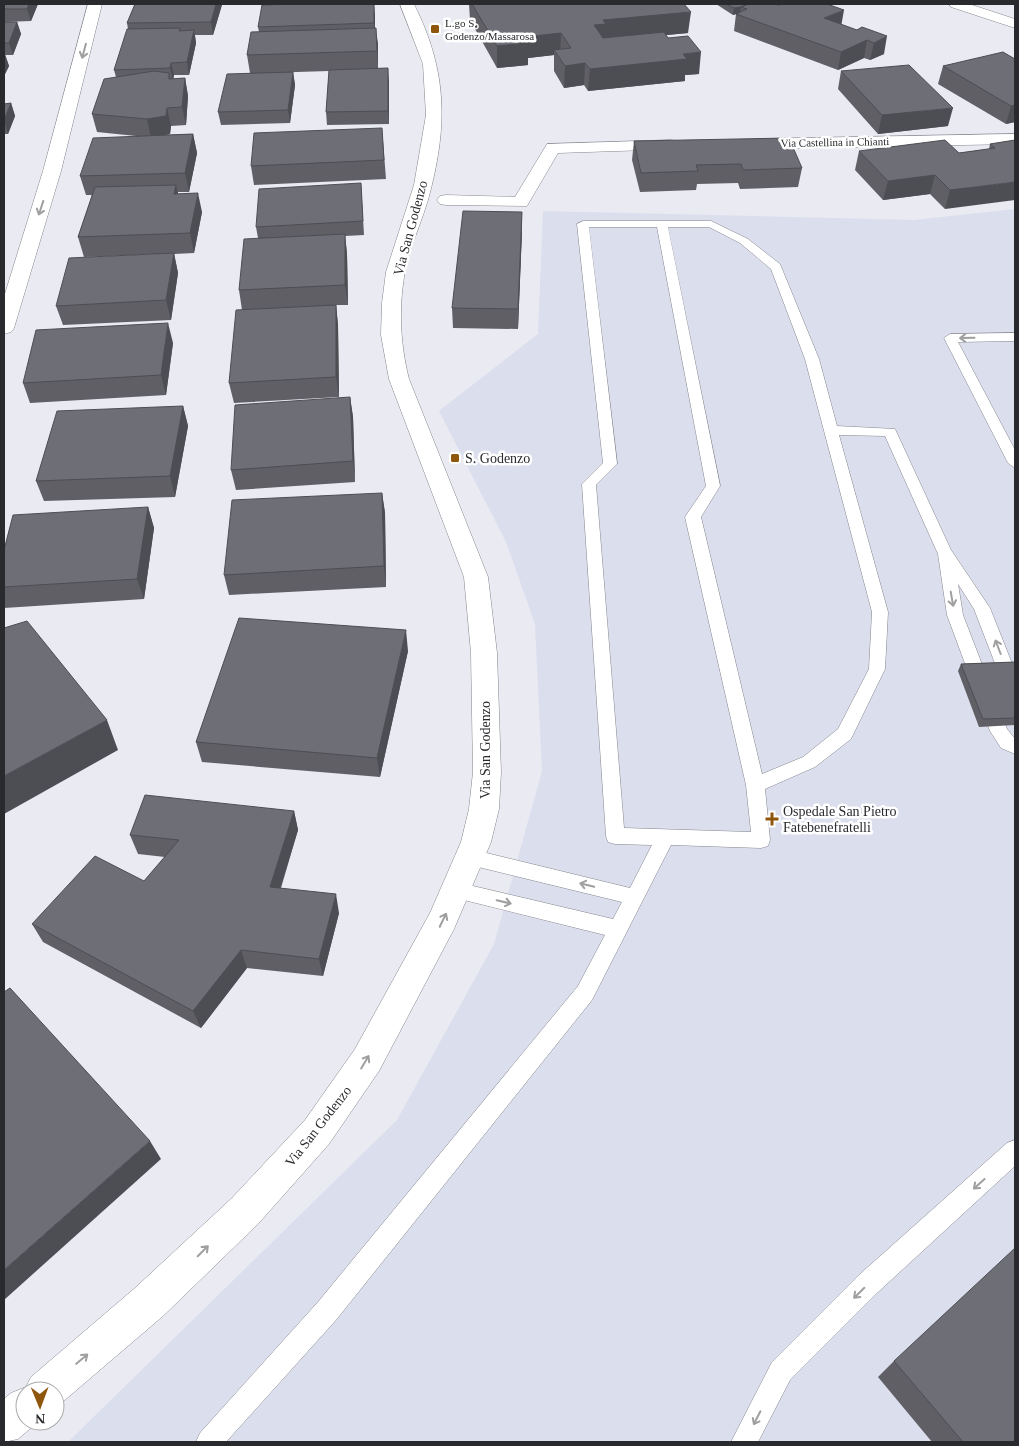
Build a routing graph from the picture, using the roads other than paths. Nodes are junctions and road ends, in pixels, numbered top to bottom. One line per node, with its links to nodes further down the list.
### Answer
1 (96, 4): 10 (street, one-way to 10)
2 (407, 4): 19 (street, Via San Godenzo)
3 (956, 4): 4 (street)
4 (1015, 24)
5 (1015, 138): 6 (street, Via Castellina in Chianti)
6 (740, 144)
7 (691, 145): 8 (street)
8 (446, 200)
9 (662, 224): 12 (lane); 17 (lane); 18 (lane)
10 (4, 328)
11 (1015, 337): 13 (lane, one-way to 13)
12 (830, 430): 14 (lane); 17 (lane)
13 (1015, 463)
14 (944, 551): 15 (lane, one-way to 14); 16 (lane, one-way to 16)
15 (1015, 692)
16 (1015, 748)
17 (755, 785): 18 (lane)
18 (665, 839): 21 (lane)
19 (470, 857): 20 (street, Via San Godenzo); 21 (lane, one-way to 19)
20 (456, 890): 22 (lane, one-way to 22); 24 (street, Via San Godenzo, one-way to 20)
21 (634, 897): 22 (lane)
22 (618, 929): 27 (lane)
23 (1015, 1151): 28 (lane, one-way to 28)
24 (57, 1381)
25 (15, 1416): 26 (street)
26 (4, 1425)
27 (209, 1442)
28 (744, 1442)

